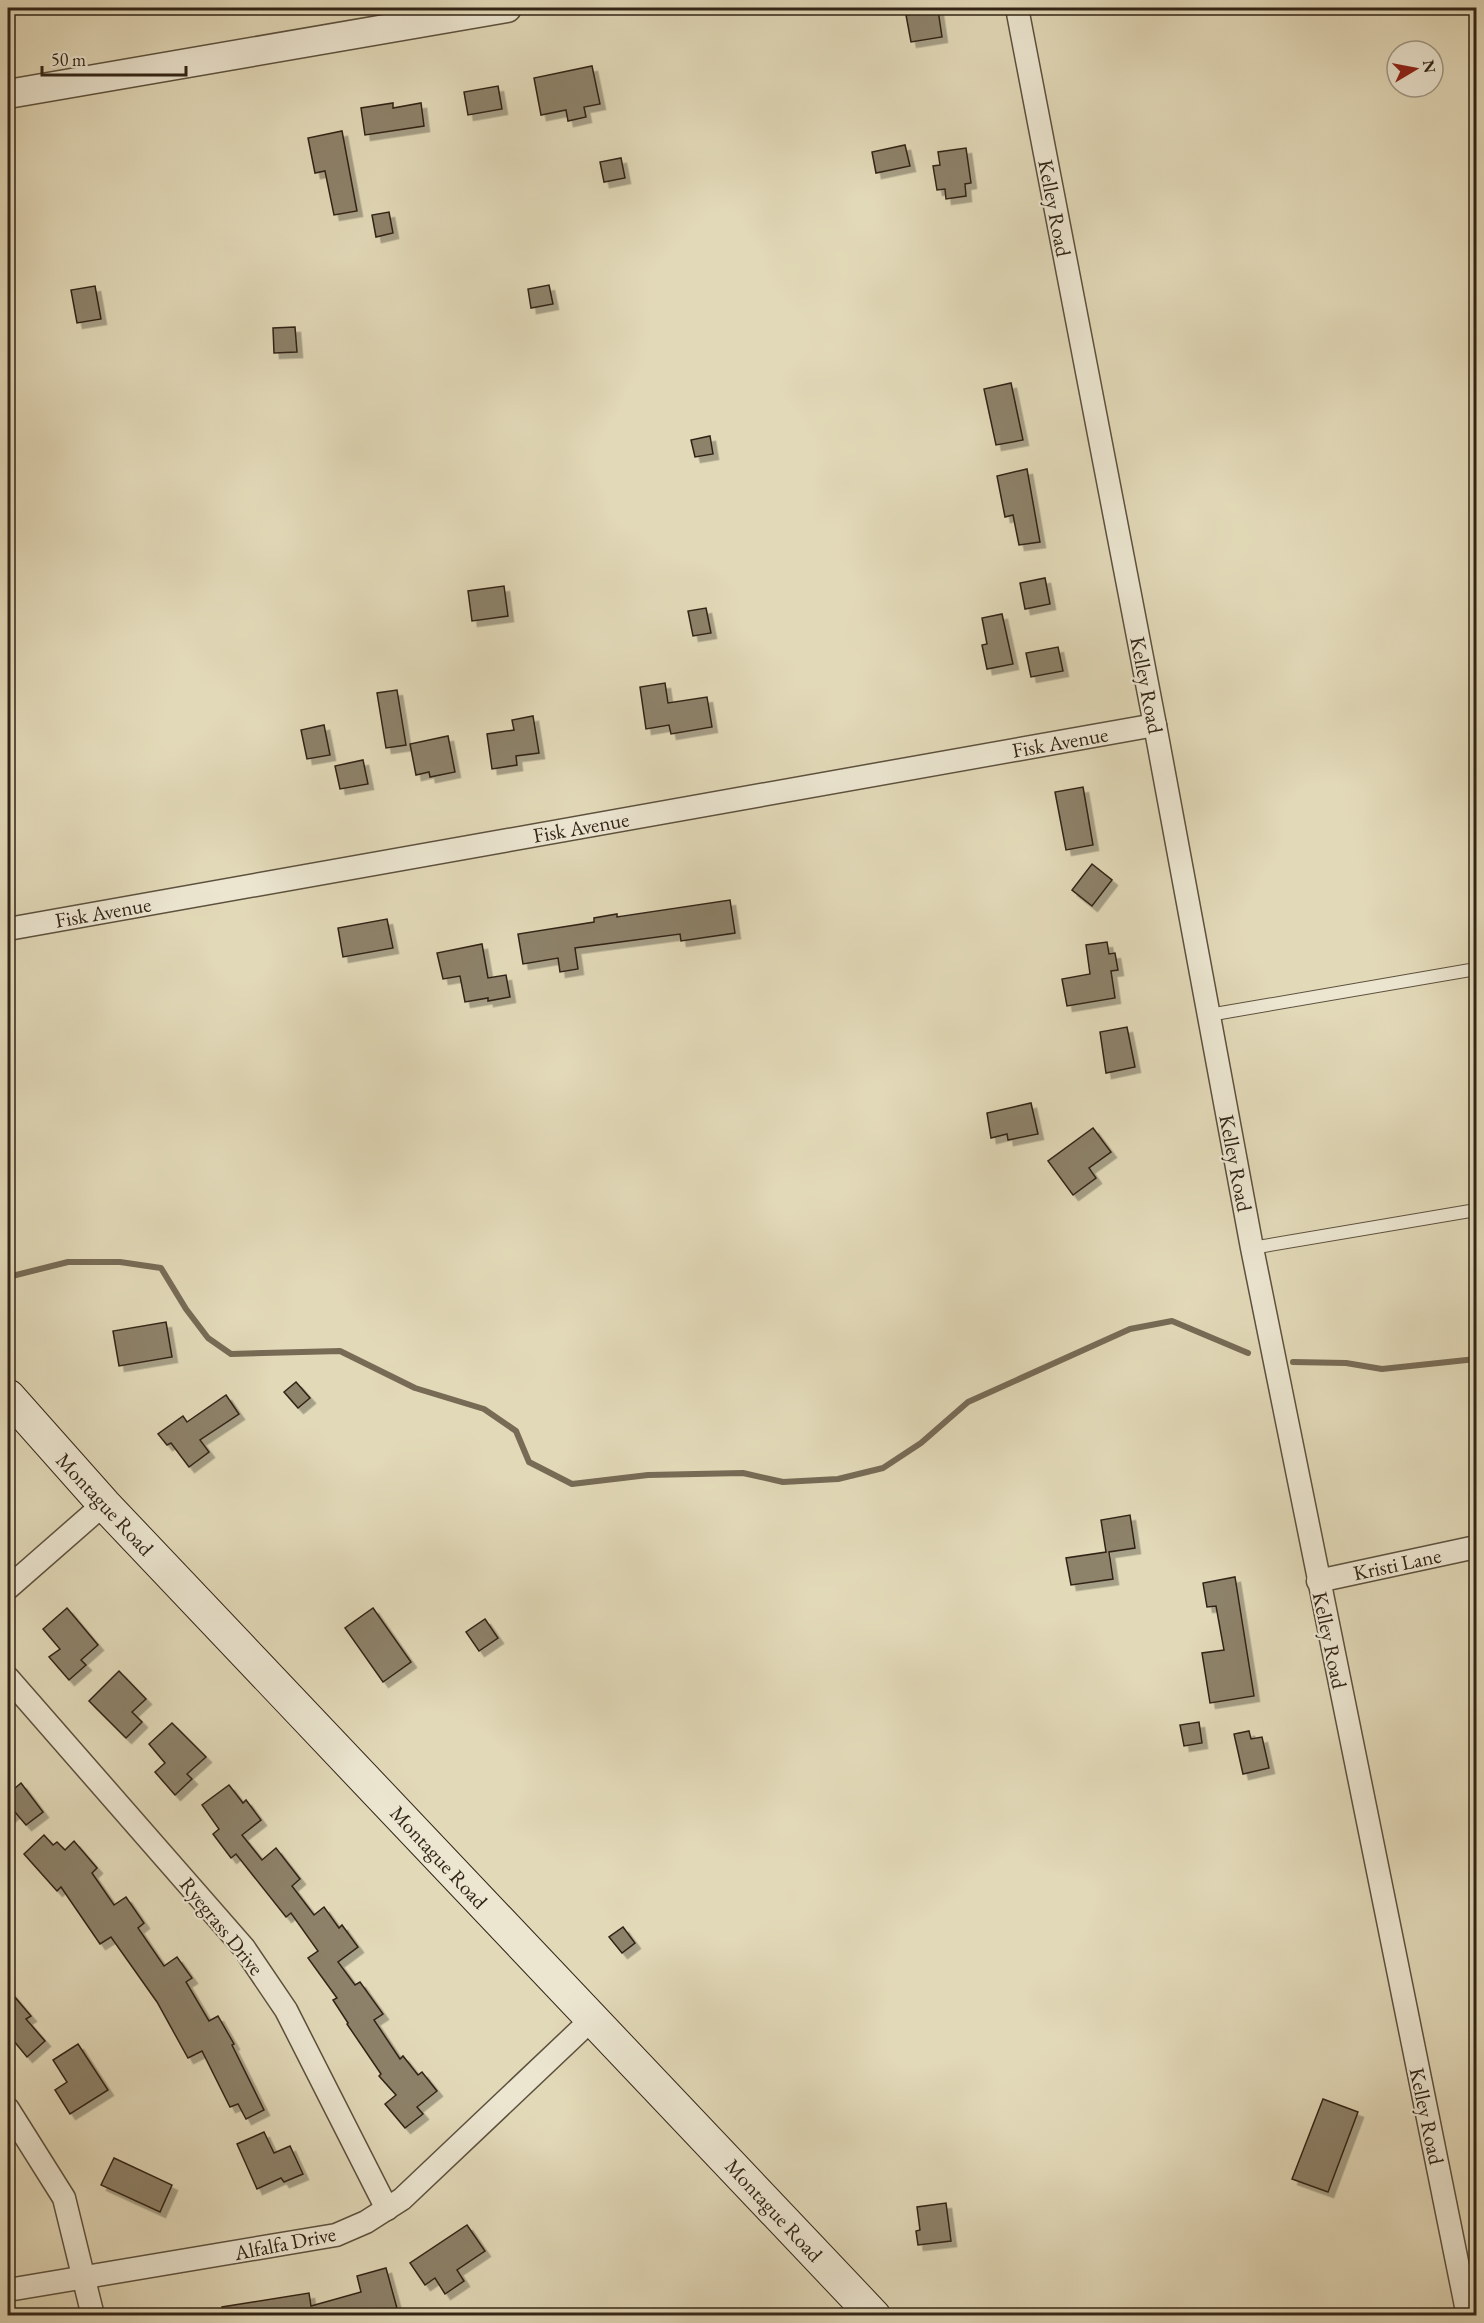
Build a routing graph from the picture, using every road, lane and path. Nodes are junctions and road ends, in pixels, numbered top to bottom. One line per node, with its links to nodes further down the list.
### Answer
1 (507, 8): 3 (street)
2 (1017, 8): 4 (street, Kelley Road)
3 (8, 94)
4 (1155, 725): 5 (street, Fisk Avenue); 7 (street, Kelley Road)
5 (8, 929)
6 (1476, 969): 7 (lane)
7 (1209, 1015): 9 (street, Kelley Road)
8 (1476, 1210): 9 (lane)
9 (1252, 1248): 13 (street, Kelley Road)
10 (8, 1396): 11 (main road, Montague Road)
11 (104, 1504): 14 (street); 16 (main road, Montague Road)
12 (1476, 1546): 13 (street, Kristi Lane)
13 (1318, 1581): 23 (street, Kelley Road)
14 (8, 1588)
15 (8, 1678): 18 (street, Ryegrass Drive)
16 (592, 2019): 18 (street, Alfalfa Drive); 22 (main road, Montague Road)
17 (8, 2109): 19 (street)
18 (387, 2209): 19 (street, Alfalfa Drive)
19 (85, 2277): 20 (street, Alfalfa Drive); 21 (street)
20 (8, 2290)
21 (93, 2316)
22 (874, 2316)
23 (1468, 2316)

